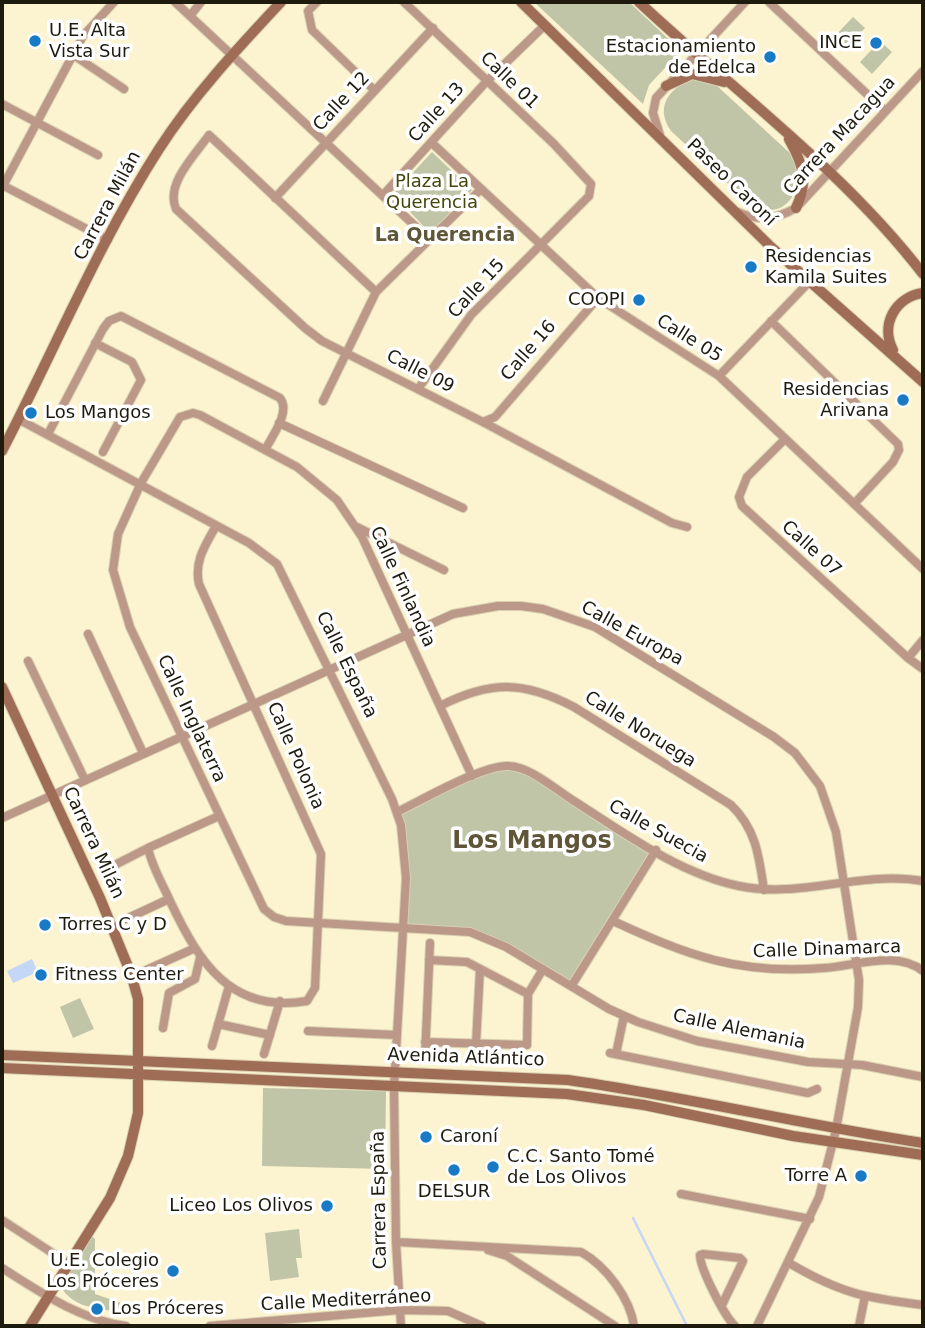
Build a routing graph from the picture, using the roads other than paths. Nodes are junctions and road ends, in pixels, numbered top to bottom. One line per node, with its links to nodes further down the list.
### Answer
1 (112, 2): 14 (street)
2 (175, 2): 11 (street)
3 (201, 2): 11 (street)
4 (281, 2): 16 (street, Carrera Milán)
5 (317, 2): 22 (street)
6 (404, 2): 13 (street, Calle 01)
7 (521, 2): 12 (street, Paseo Caroní)
8 (639, 2): 15 (street)
9 (745, 2): 15 (street)
10 (769, 2): 24 (street)
11 (190, 16): 16 (street)
12 (545, 25): 18 (street, Calle 13); 27 (street, Paseo Caroní)
13 (433, 28): 18 (street, Calle 01); 22 (street, Calle 12)
14 (72, 54): 21 (street); 25 (street)
15 (695, 54): 19 (street); 20 (street)
16 (231, 55): 28 (street); 40 (street, Carrera Milán)
17 (923, 71): 24 (street, Carrera Macagua)
18 (486, 82): 29 (street, Calle 13); 32 (street, Calle 01)
19 (733, 85): 20 (street); 26 (street)
20 (666, 86): 27 (street)
21 (124, 89)
22 (374, 90): 28 (street, Calle 12)
23 (2, 104): 25 (street)
24 (886, 111): 31 (street, Carrera Macagua)
25 (37, 121): 30 (street); 33 (street)
26 (784, 131): 31 (street); 37 (street)
27 (663, 141): 38 (street, Paseo Caroní)
28 (325, 143): 35 (street); 36 (street, Calle 12)
29 (432, 143): 34 (street, Calle 05); 35 (street, Calle 13)
30 (98, 155)
31 (829, 171): 37 (street, Carrera Macagua); 42 (street)
32 (591, 184): 41 (street, Calle 15)
33 (2, 186): 40 (street)
34 (481, 189): 39 (street); 41 (street, Calle 05)
35 (384, 194): 39 (street)
36 (275, 198): 44 (street); 49 (street, Calle 09)
37 (796, 208): 38 (street, Carrera Macagua)
38 (735, 211): 43 (street, Paseo Caroní)
39 (428, 238): 44 (street)
40 (108, 240): 56 (street, Carrera Milán)
41 (541, 246): 46 (street, Calle 05); 53 (street, Calle 15)
42 (923, 274)
43 (810, 281): 47 (street); 50 (street, Paseo Caroní)
44 (376, 292): 49 (street)
45 (923, 293): 50 (street)
46 (598, 298): 51 (street, Calle 05); 57 (street, Calle 16)
47 (771, 321): 51 (street); 65 (street)
48 (95, 343): 58 (street); 59 (street); 63 (street)
49 (348, 354): 53 (street, Calle 09); 54 (street)
50 (896, 356): 52 (street, Paseo Caroní)
51 (719, 376): 60 (street, Calle 05)
52 (923, 382)
53 (418, 389): 57 (street, Calle 09)
54 (323, 401)
55 (185, 414): 61 (street, Calle Finlandia); 64 (street, Calle Inglaterra)
56 (18, 419): 59 (street, Calle España); 62 (street, Carrera Milán)
57 (483, 422): 69 (street, Calle 09)
58 (279, 423): 61 (street); 66 (street)
59 (48, 434): 64 (street, Calle España)
60 (784, 439): 65 (street, Calle 05); 75 (street, Calle 07)
61 (265, 450): 68 (street, Calle Finlandia)
62 (2, 451)
63 (103, 452)
64 (141, 483): 67 (street, Calle España); 82 (street, Calle Inglaterra)
65 (854, 504): 70 (street, Calle 05)
66 (463, 508)
67 (216, 526): 77 (street, Calle España); 80 (street, Calle Polonia)
68 (357, 527): 71 (street); 73 (street, Calle Finlandia)
69 (687, 527)
70 (921, 563)
71 (444, 570)
72 (88, 634): 83 (street)
73 (406, 634): 77 (street, Calle Europa); 81 (street, Calle Finlandia); 94 (street, Calle Europa)
74 (923, 640): 75 (street)
75 (908, 658): 78 (street, Calle 07)
76 (28, 661): 85 (street)
77 (330, 668): 80 (street, Calle Europa); 87 (street, Calle España)
78 (923, 668)
79 (2, 687): 86 (street, Carrera Milán)
80 (253, 702): 82 (street, Calle Europa); 99 (street, Calle Polonia)
81 (440, 706): 84 (street, Calle Finlandia); 95 (street, Calle Noruega)
82 (182, 735): 83 (street, Calle Europa); 88 (street, Calle Inglaterra)
83 (143, 753): 85 (street, Calle Europa)
84 (472, 776): 87 (street, Calle Suecia); 91 (street, Calle Suecia)
85 (85, 780): 86 (street, Calle Europa)
86 (52, 795): 89 (street, Calle Europa); 126 (street, Carrera Milán)
87 (397, 812): 100 (street, Calle España)
88 (219, 816): 90 (street); 99 (street, Calle Inglaterra)
89 (2, 818)
90 (148, 848): 92 (street); 96 (street)
91 (656, 850): 95 (street, Calle Suecia); 98 (street)
92 (103, 871)
93 (923, 881): 94 (street, Calle Suecia)
94 (844, 883): 95 (street, Calle Suecia); 105 (street, Calle Europa)
95 (764, 890)
96 (169, 899): 97 (street); 102 (street)
97 (125, 919)
98 (613, 920): 105 (street, Calle Dinamarca); 110 (street)
99 (318, 923): 100 (street, Calle Inglaterra); 113 (street, Calle Polonia)
100 (403, 929): 107 (street, Calle Alemania); 119 (street, Calle España)
101 (430, 943): 104 (street)
102 (193, 949): 103 (street); 108 (street)
103 (200, 958): 111 (street); 116 (street)
104 (429, 960): 106 (street); 120 (street)
105 (857, 964): 109 (street, Calle Dinamarca); 127 (street, Calle Europa)
106 (480, 969): 112 (street); 121 (street)
107 (543, 969): 110 (street, Calle Alemania); 112 (street)
108 (144, 971)
109 (923, 971)
110 (572, 985): 114 (street, Calle Alemania)
111 (229, 986): 113 (street); 115 (street)
112 (528, 994): 121 (street)
113 (280, 1001): 118 (street)
114 (624, 1016): 127 (street, Calle Alemania); 133 (street)
115 (218, 1024): 118 (street); 122 (street)
116 (163, 1028)
117 (308, 1031): 119 (street)
118 (270, 1035): 123 (street)
119 (397, 1035): 129 (street, Calle España)
120 (425, 1042): 121 (street); 125 (street)
121 (476, 1044)
122 (212, 1046)
123 (264, 1054)
124 (2, 1055): 126 (street, Avenida Atlántico)
125 (425, 1058)
126 (139, 1063): 129 (street, Avenida Atlántico); 130 (street, Carrera Milán)
127 (847, 1064): 131 (street, Calle Alemania); 134 (street, Calle Europa)
128 (2, 1068): 130 (street, Avenida Atlántico)
129 (396, 1073): 132 (street, Carrera España); 134 (street, Avenida Atlántico)
130 (138, 1077): 132 (street, Avenida Atlántico); 146 (street, Carrera Milán)
131 (923, 1077)
132 (394, 1087): 134 (street, Avenida Atlántico); 140 (street, Carrera España)
133 (817, 1088)
134 (834, 1135): 135 (street, Avenida Atlántico); 136 (street, Avenida Atlántico); 138 (street)
135 (923, 1143)
136 (923, 1155)
137 (681, 1194): 138 (street)
138 (810, 1219): 143 (street)
139 (2, 1220): 142 (street)
140 (396, 1242): 141 (street); 149 (street, Carrera España)
141 (475, 1245): 157 (street); 158 (street)
142 (54, 1254)
143 (789, 1263): 145 (street); 160 (street)
144 (2, 1268): 146 (street)
145 (866, 1296): 148 (street); 161 (street)
146 (48, 1297): 151 (street, Carrera Milán); 152 (street)
147 (722, 1305): 147 (street); 159 (street)
148 (923, 1305)
149 (400, 1310): 150 (street, Calle Mediterráneo); 155 (street, Carrera España); 156 (street, Calle Mediterráneo)
150 (318, 1316): 153 (street, Calle Mediterráneo); 154 (street)
151 (30, 1326)
152 (126, 1326)
153 (210, 1326)
154 (318, 1326)
155 (401, 1326)
156 (482, 1326)
157 (615, 1326)
158 (634, 1326)
159 (735, 1326)
160 (757, 1326)
161 (859, 1326)

